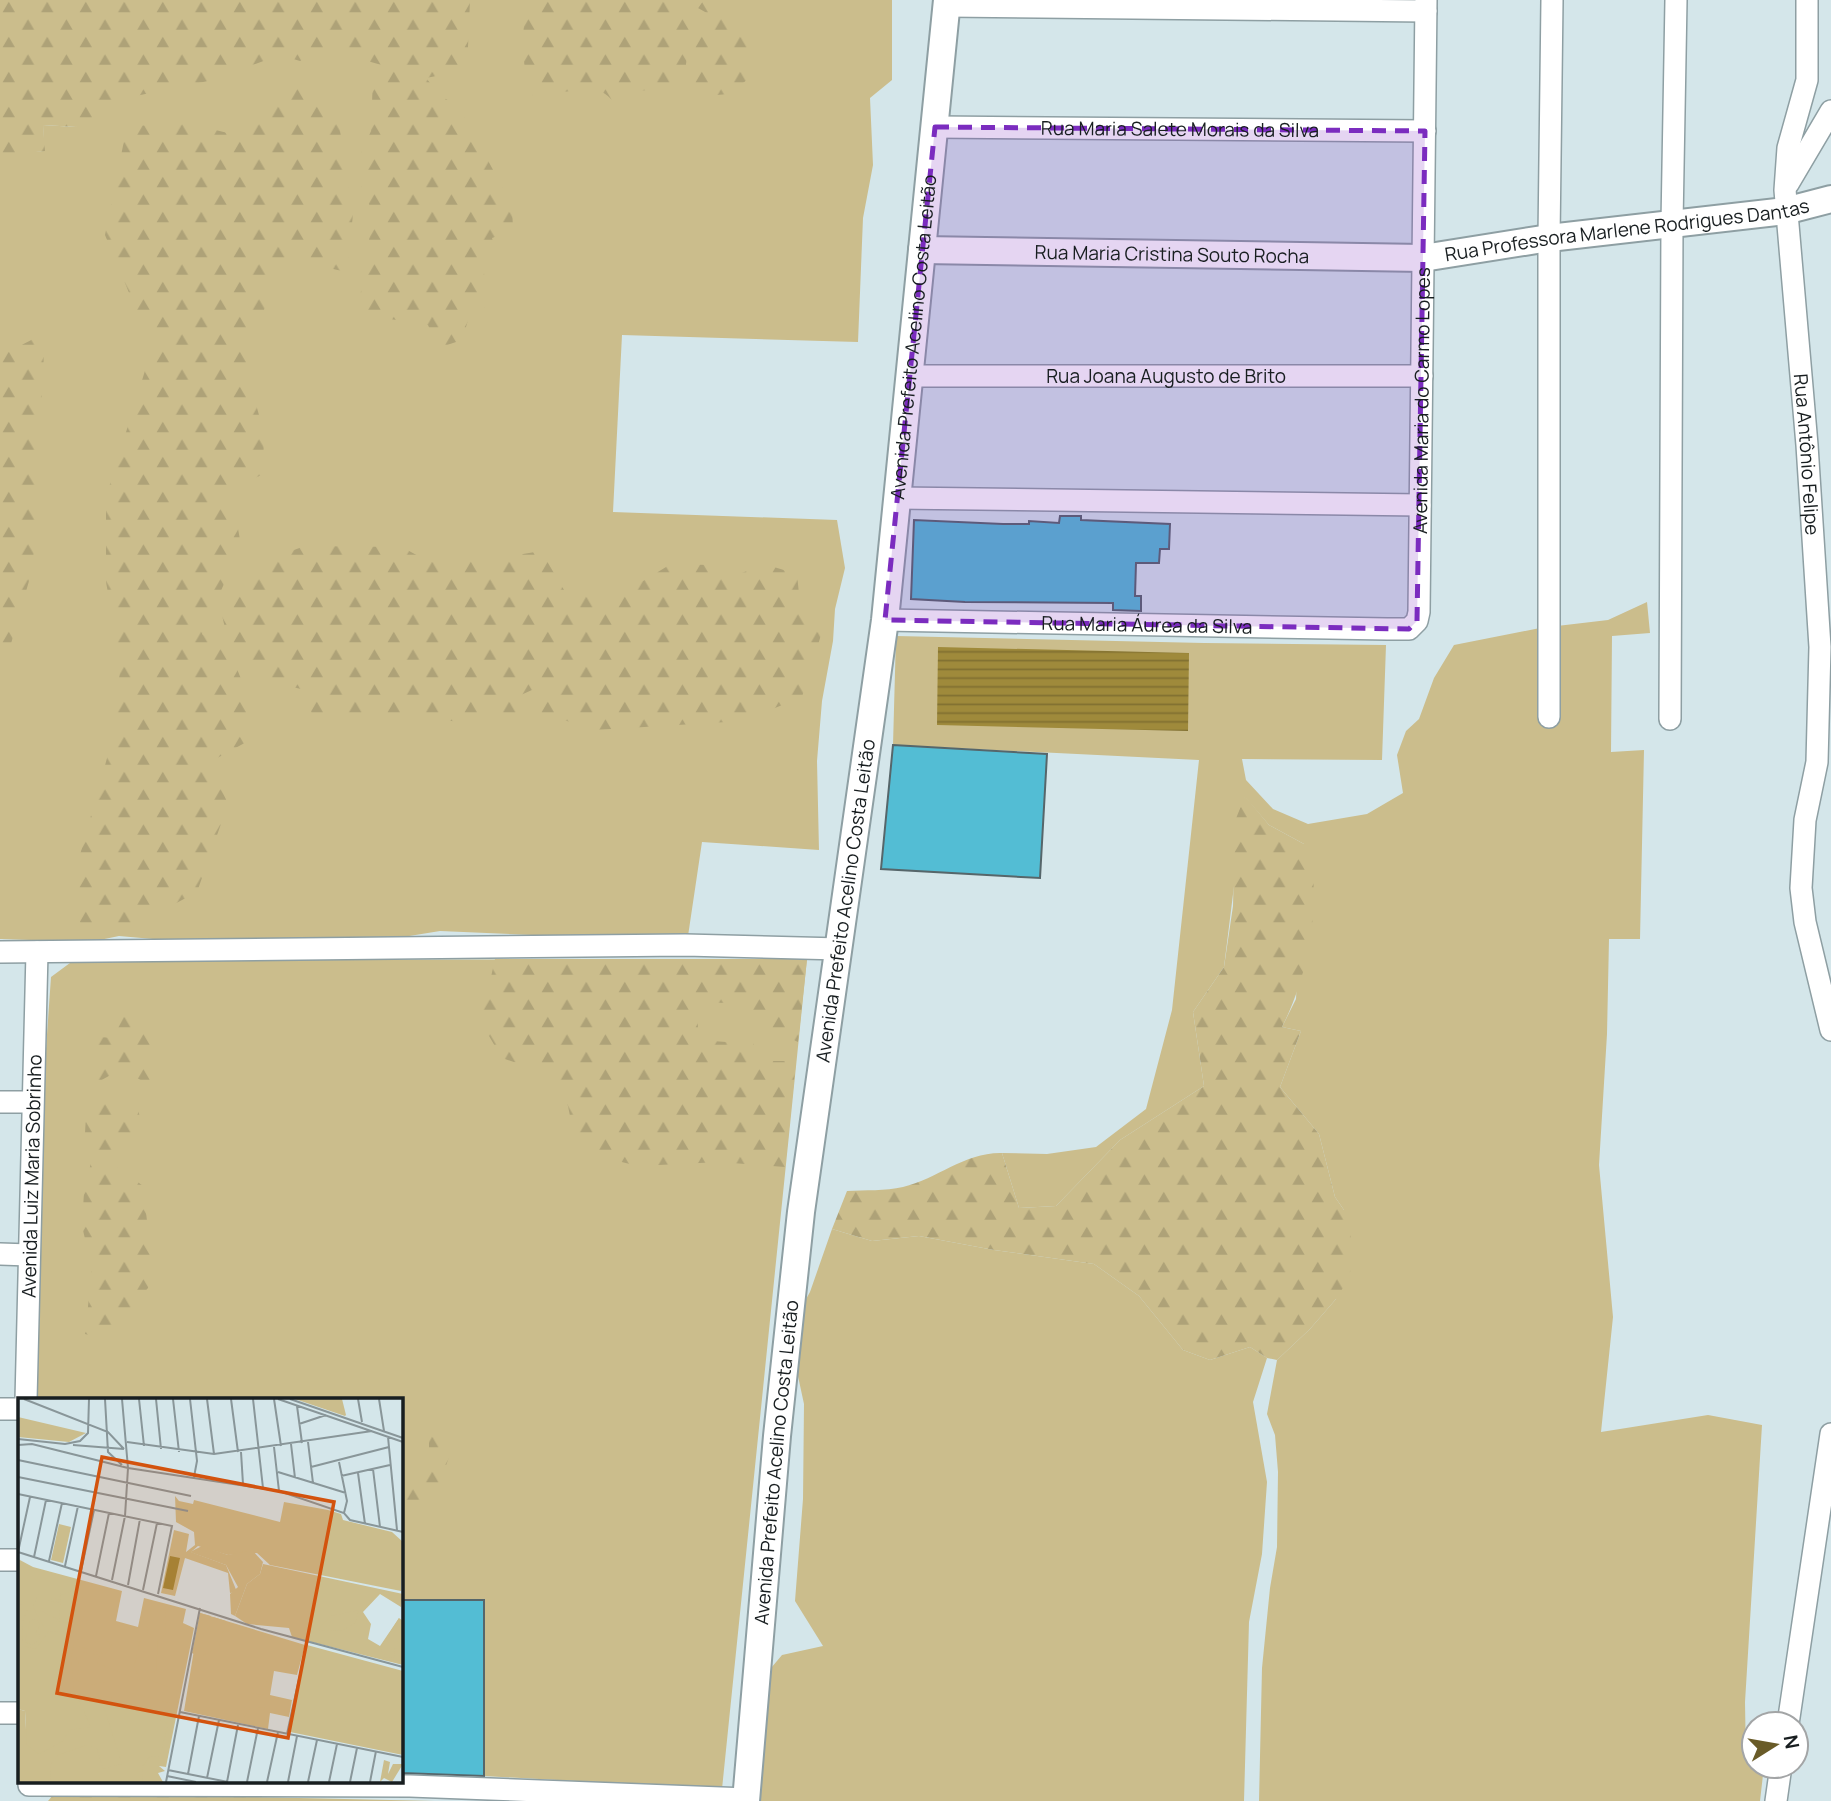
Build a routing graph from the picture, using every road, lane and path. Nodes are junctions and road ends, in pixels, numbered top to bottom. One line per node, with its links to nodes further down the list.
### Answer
1 (1552, 0): 12 (street)
2 (1676, 0): 11 (street)
3 (1807, 0): 10 (street, Rua Antônio Felipe)
4 (947, 3): 5 (street); 7 (street, Avenida Prefeito Acelino Costa Leitão)
5 (1426, 6): 8 (street, Avenida Maria do Carmo Lopes)
6 (1831, 111): 10 (street)
7 (935, 127): 8 (street, Rua Maria Salete Morais da Silva); 13 (street, Avenida Prefeito Acelino Costa Leitão)
8 (1424, 131): 14 (street, Avenida Maria do Carmo Lopes)
9 (1831, 199): 10 (street, Rua Professora Marlene Rodrigues Dantas)
10 (1785, 201): 11 (street, Rua Professora Marlene Rodrigues Dantas); 21 (street, Rua Antônio Felipe)
11 (1672, 223): 12 (street, Rua Professora Marlene Rodrigues Dantas); 23 (street)
12 (1549, 238): 14 (street, Rua Professora Marlene Rodrigues Dantas); 22 (street)
13 (922, 250): 14 (street, Rua Maria Cristina Souto Rocha); 15 (street, Avenida Prefeito Acelino Costa Leitão)
14 (1423, 258): 16 (street, Avenida Maria do Carmo Lopes)
15 (910, 376): 16 (street, Rua Joana Augusto de Brito); 17 (street, Avenida Prefeito Acelino Costa Leitão)
16 (1422, 376): 18 (street, Avenida Maria do Carmo Lopes)
17 (898, 498): 18 (street); 19 (street, Avenida Prefeito Acelino Costa Leitão)
18 (1420, 505): 20 (street, Avenida Maria do Carmo Lopes)
19 (885, 620): 20 (street, Rua Maria Áurea da Silva); 24 (street, Avenida Prefeito Acelino Costa Leitão)
20 (1409, 629)
21 (1825, 712): 27 (street, Rua Antônio Felipe)
22 (1549, 717)
23 (1670, 719)
24 (840, 949): 26 (street); 43 (street, Avenida Prefeito Acelino Costa Leitão)
25 (0, 952): 26 (street)
26 (37, 952): 29 (street, Avenida Luiz Maria Sobrinho)
27 (1831, 1030)
28 (0, 1102): 29 (street)
29 (32, 1102): 31 (street, Avenida Luiz Maria Sobrinho)
30 (0, 1254): 31 (street)
31 (29, 1255): 32 (street, Avenida Luiz Maria Sobrinho)
32 (26, 1398)
33 (0, 1409): 34 (street)
34 (18, 1409)
35 (1831, 1434): 38 (street)
36 (0, 1560): 37 (street)
37 (18, 1560)
38 (1790, 1710)
39 (0, 1713): 40 (street)
40 (18, 1713)
41 (1779, 1780): 44 (street)
42 (29, 1789): 43 (street)
43 (746, 1800)
44 (1776, 1801)

